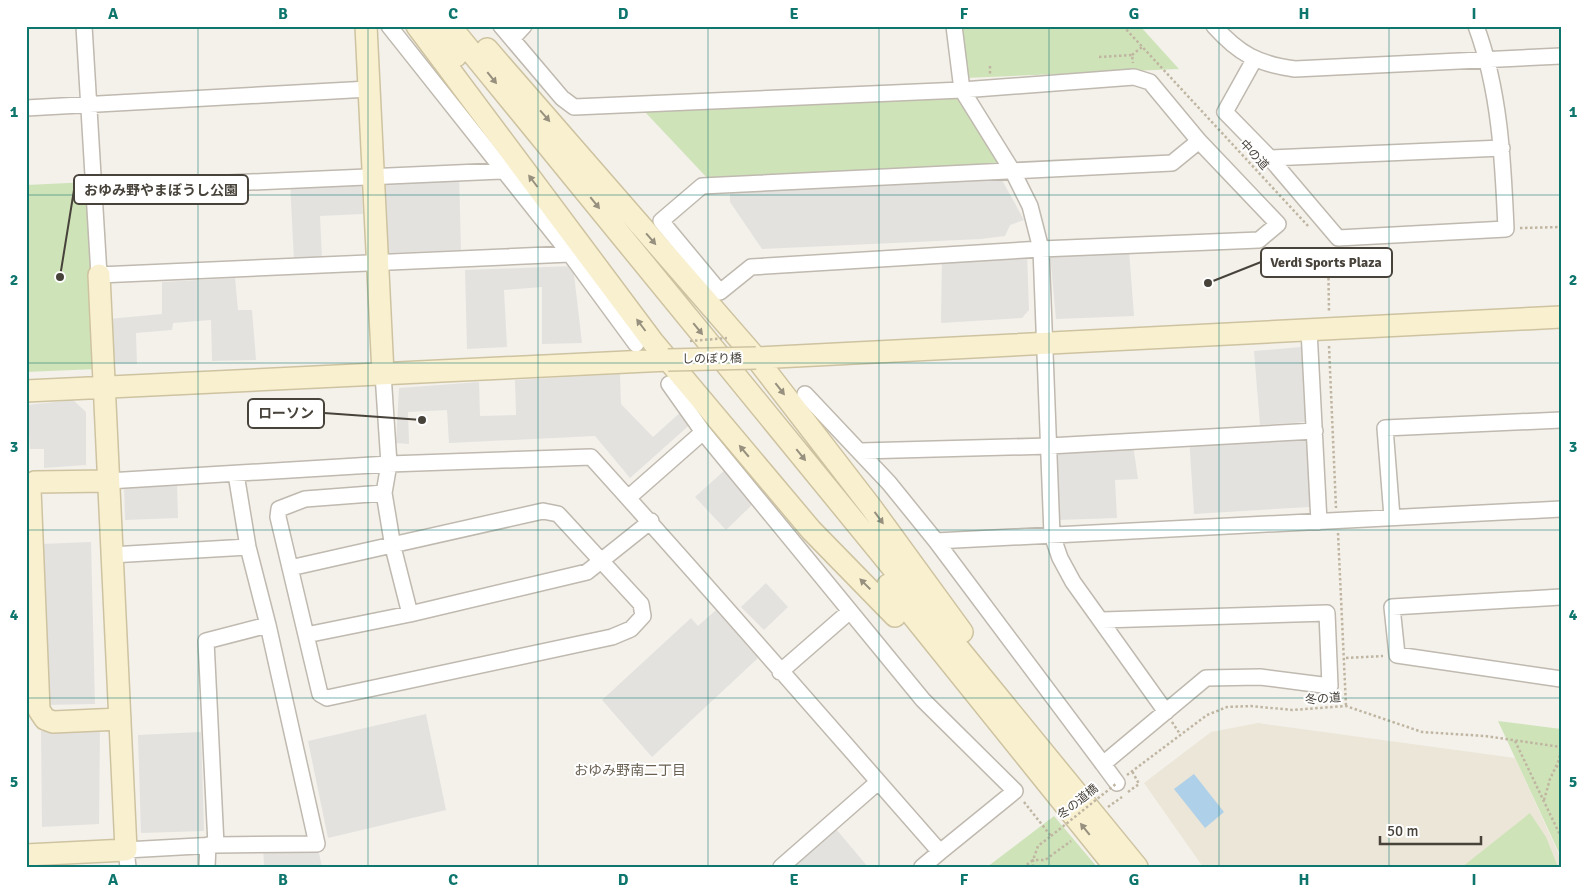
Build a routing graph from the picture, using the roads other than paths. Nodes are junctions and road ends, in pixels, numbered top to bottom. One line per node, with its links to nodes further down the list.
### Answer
1 (84, 26): 19 (street)
2 (366, 26): 17 (street)
3 (389, 26): 24 (street)
4 (416, 26): 37 (street, one-way to 4)
5 (432, 26): 74 (street)
6 (450, 26): 74 (street, one-way to 74)
7 (467, 26): 36 (street, one-way to 36)
8 (501, 26): 13 (street)
9 (524, 26): 13 (street)
10 (954, 26): 18 (street)
11 (1214, 26): 15 (street)
12 (1476, 26): 16 (street)
13 (512, 39): 18 (street)
14 (1561, 56): 16 (street)
15 (1254, 60): 16 (street); 23 (street)
16 (1488, 60): 22 (street)
17 (369, 89): 19 (street); 26 (street)
18 (962, 90): 21 (street); 25 (street)
19 (90, 104): 20 (street); 27 (street)
20 (26, 108)
21 (1200, 141): 25 (street); 28 (street)
22 (1502, 148): 23 (street); 23 (street)
23 (1270, 158)
24 (501, 170): 26 (street); 29 (street)
25 (1013, 172): 28 (street); 28 (street)
26 (373, 177): 27 (street); 30 (street)
27 (95, 189): 31 (street)
28 (1041, 249): 35 (street)
29 (570, 254): 30 (street); 34 (street)
30 (378, 262): 31 (street); 38 (street)
31 (99, 275): 40 (street)
32 (1561, 317): 33 (street, しのぼり橋)
33 (1310, 330): 35 (street, しのぼり橋); 44 (street)
34 (636, 344)
35 (1046, 344): 36 (street, しのぼり橋); 46 (street)
36 (756, 358): 37 (street, しのぼり橋, bridge); 74 (street, one-way to 74)
37 (668, 360): 38 (street, しのぼり橋); 74 (street, one-way to 37)
38 (383, 374): 40 (street, しのぼり橋); 48 (street)
39 (669, 384): 45 (street)
40 (103, 388): 41 (street, しのぼり橋); 50 (street)
41 (26, 391)
42 (806, 394): 47 (street)
43 (1561, 420): 54 (street)
44 (1314, 431): 46 (street); 56 (street)
45 (703, 432): 52 (street); 65 (street)
46 (1049, 446): 47 (street); 57 (street)
47 (860, 451): 58 (street)
48 (389, 464): 49 (street); 51 (street); 52 (street)
49 (236, 474): 50 (street); 59 (street)
50 (108, 480): 61 (street); 73 (street)
51 (384, 493): 60 (street); 63 (street)
52 (628, 498): 55 (street)
53 (1561, 509): 54 (street)
54 (1392, 517): 56 (street)
55 (651, 522): 62 (street); 70 (street)
56 (1319, 522): 57 (street)
57 (1052, 535): 58 (street); 67 (street)
58 (936, 541): 75 (street)
59 (248, 547): 61 (street); 68 (street)
60 (393, 547): 62 (street); 63 (street); 66 (street)
61 (111, 555): 73 (street)
62 (602, 562): 66 (street); 69 (street)
63 (290, 568): 69 (street)
64 (1561, 597): 71 (street)
65 (850, 612): 70 (street); 79 (street)
66 (410, 614): 69 (street)
67 (1102, 620): 72 (street); 72 (street)
68 (268, 625): 78 (street); 78 (street)
69 (306, 634)
70 (780, 672): 76 (street)
71 (1561, 679)
72 (1166, 712): 75 (street)
73 (120, 719): 81 (street)
74 (1011, 726): 85 (street, one-way to 74); 86 (street)
75 (1103, 764): 77 (street)
76 (878, 782): 79 (street); 83 (street)
77 (1117, 782)
78 (212, 845): 81 (street); 82 (street)
79 (940, 852): 84 (street)
80 (26, 856): 81 (street)
81 (127, 858)
82 (207, 867)
83 (781, 867)
84 (922, 867)
85 (1115, 867)
86 (1137, 867)

